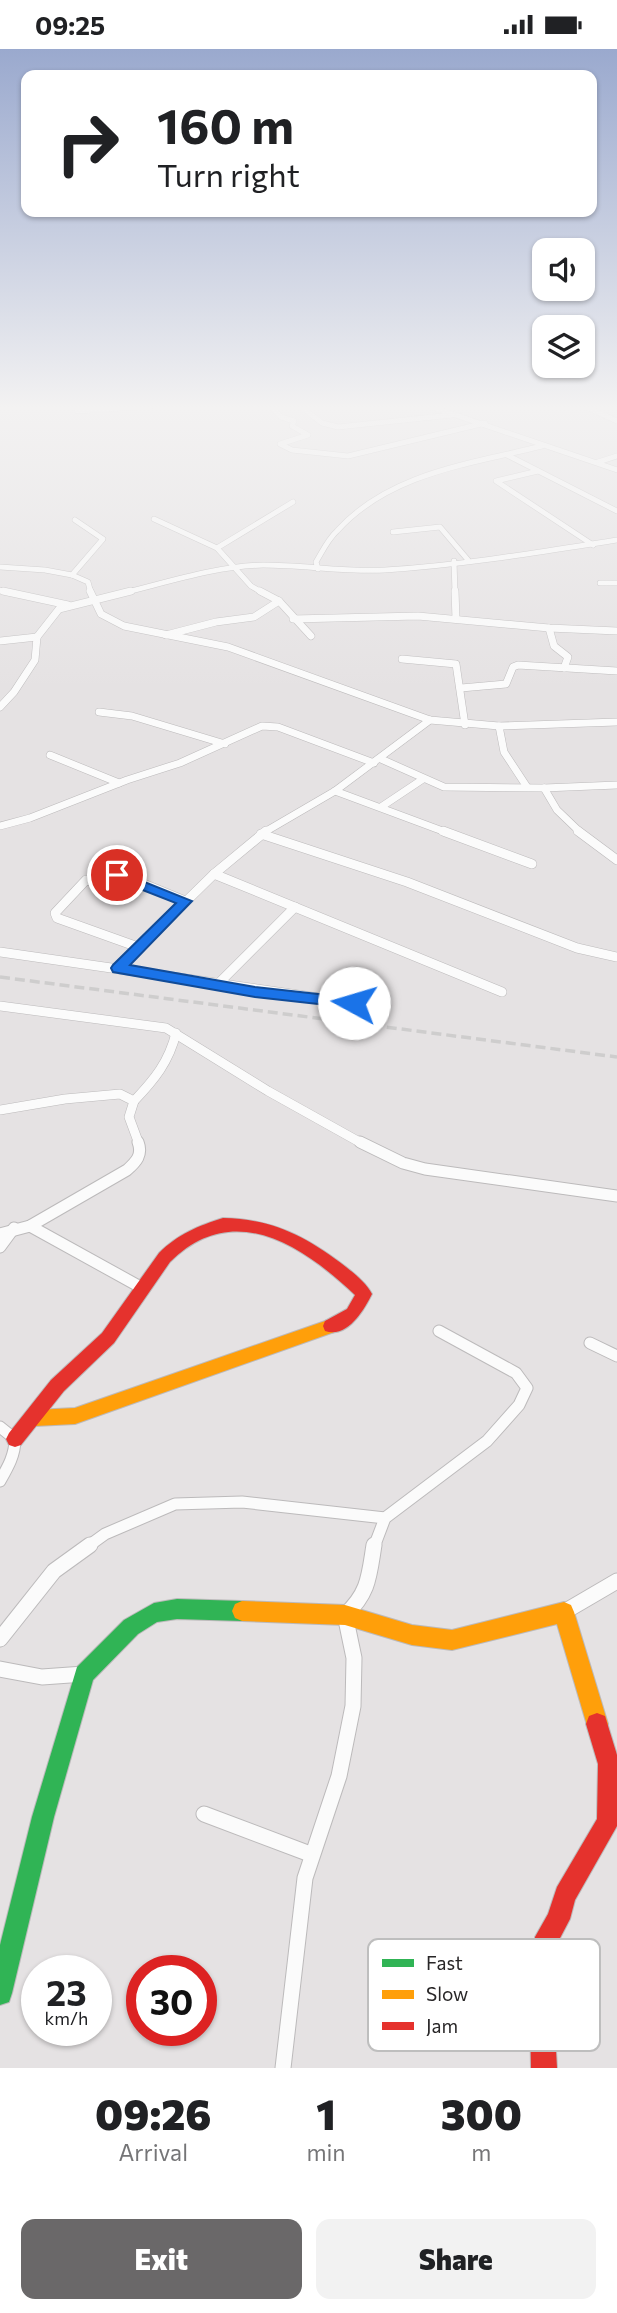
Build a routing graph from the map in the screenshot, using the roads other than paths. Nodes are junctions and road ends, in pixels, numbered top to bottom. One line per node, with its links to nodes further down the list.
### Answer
1 (370, 500): 16 (street)
2 (525, 500): 10 (street)
3 (596, 500): 5 (street)
4 (293, 502): 11 (street)
5 (617, 511)
6 (155, 519): 11 (street)
7 (75, 520): 17 (street)
8 (393, 532): 12 (street)
9 (617, 540): 10 (street)
10 (593, 545): 12 (street)
11 (217, 548): 15 (street)
12 (468, 560): 13 (street)
13 (454, 561): 16 (street); 25 (street)
14 (0, 567): 17 (street)
15 (237, 567): 16 (street); 21 (street); 22 (street)
16 (318, 569)
17 (72, 575): 21 (street)
18 (600, 583): 19 (street)
19 (617, 583)
20 (0, 590): 23 (street)
21 (92, 599): 23 (street); 28 (street)
22 (279, 601): 24 (street); 28 (street)
23 (68, 605): 30 (street)
24 (293, 619): 25 (street); 29 (street)
25 (456, 619): 26 (street)
26 (549, 628): 27 (street); 33 (street)
27 (617, 631)
28 (162, 635): 38 (street)
29 (311, 636)
30 (37, 637): 31 (street); 36 (street)
31 (0, 641)
32 (402, 659): 35 (street)
33 (564, 668): 34 (street); 35 (street)
34 (617, 671)
35 (461, 688): 40 (street)
36 (0, 707)
37 (99, 712): 42 (street)
38 (430, 720): 40 (street); 44 (street)
39 (617, 722): 41 (street)
40 (465, 725): 41 (street)
41 (499, 726): 48 (street)
42 (225, 744): 44 (street); 46 (street)
43 (50, 755): 46 (street)
44 (378, 761): 45 (street); 50 (street)
45 (423, 779): 48 (street); 51 (street)
46 (119, 783): 52 (street)
47 (617, 785): 49 (street)
48 (527, 787): 49 (street)
49 (544, 789): 54 (street)
50 (335, 791): 51 (street); 53 (street)
51 (380, 807): 55 (street)
52 (0, 826)
53 (261, 834): 56 (street); 61 (street)
54 (617, 860)
55 (532, 864)
56 (214, 874): 57 (street); 58 (street)
57 (186, 901): 59 (street); 59 (street)
58 (295, 907): 63 (street); 64 (street)
59 (138, 947): 62 (street)
60 (0, 953): 62 (street)
61 (617, 957)
62 (118, 968): 63 (street)
63 (218, 985): 65 (street)
64 (502, 992)
65 (354, 1003)
66 (0, 1006): 67 (street)
67 (176, 1033): 68 (street); 70 (street)
68 (134, 1101): 69 (street); 71 (street)
69 (0, 1110)
70 (617, 1196)
71 (30, 1226): 72 (street); 75 (street)
72 (14, 1228): 73 (street); 74 (street)
73 (0, 1234)
74 (0, 1247)
75 (144, 1289): 79 (street); 79 (street)
76 (439, 1331): 83 (street)
77 (590, 1343): 78 (street)
78 (617, 1356)
79 (35, 1418): 81 (street)
80 (0, 1427): 81 (street)
81 (15, 1439): 82 (street)
82 (0, 1481)
83 (385, 1518): 86 (street); 87 (street)
84 (617, 1581): 85 (street)
85 (564, 1612): 86 (street); 92 (street)
86 (345, 1615): 89 (street); 91 (street)
87 (0, 1639)
88 (0, 1669): 89 (street)
89 (84, 1674): 93 (street)
90 (204, 1814): 91 (street)
91 (310, 1854): 94 (street)
92 (547, 1939)
93 (0, 1993)
94 (283, 2068)

